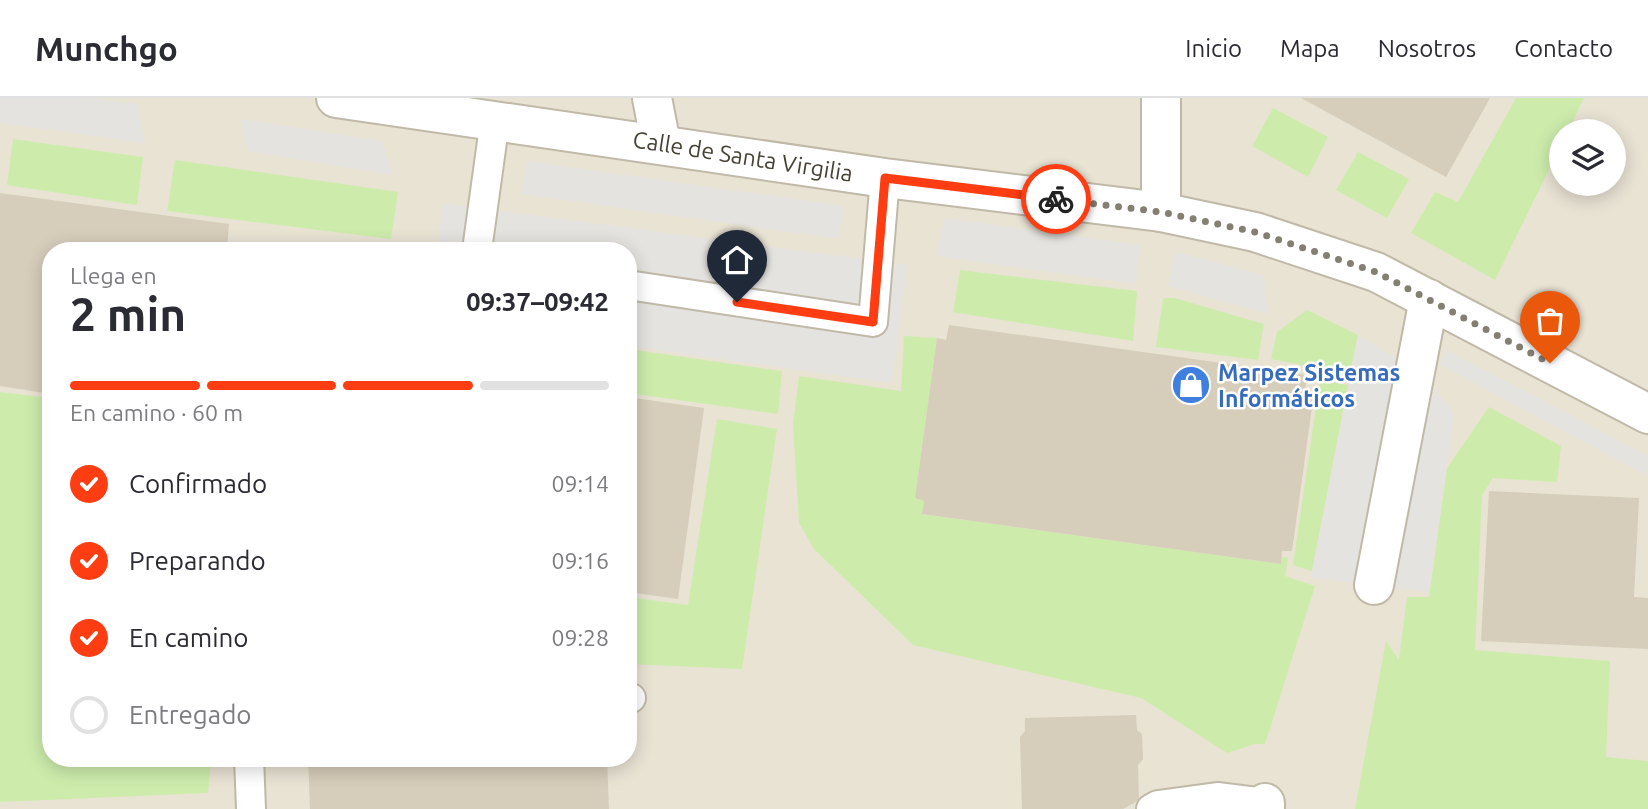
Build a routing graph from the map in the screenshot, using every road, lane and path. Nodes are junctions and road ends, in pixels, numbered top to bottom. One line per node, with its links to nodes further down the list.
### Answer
1 (336, 98): 4 (street, Calle de Santa Virgilia)
2 (652, 98): 5 (street)
3 (1161, 99): 7 (street)
4 (495, 120): 5 (street, Calle de Santa Virgilia); 8 (lane)
5 (661, 144): 6 (street, Calle de Santa Virgilia)
6 (885, 178): 7 (street, Calle de Santa Virgilia); 9 (lane)
7 (1161, 212): 10 (street, Calle de Santa Virgilia)
8 (478, 242)
9 (637, 286)
10 (1429, 299): 11 (street, Calle de Santa Virgilia); 12 (street)
11 (1648, 414)
12 (1374, 585)
13 (249, 767): 15 (lane)
14 (1265, 806): 16 (lane)
15 (251, 809)
16 (1151, 809)

